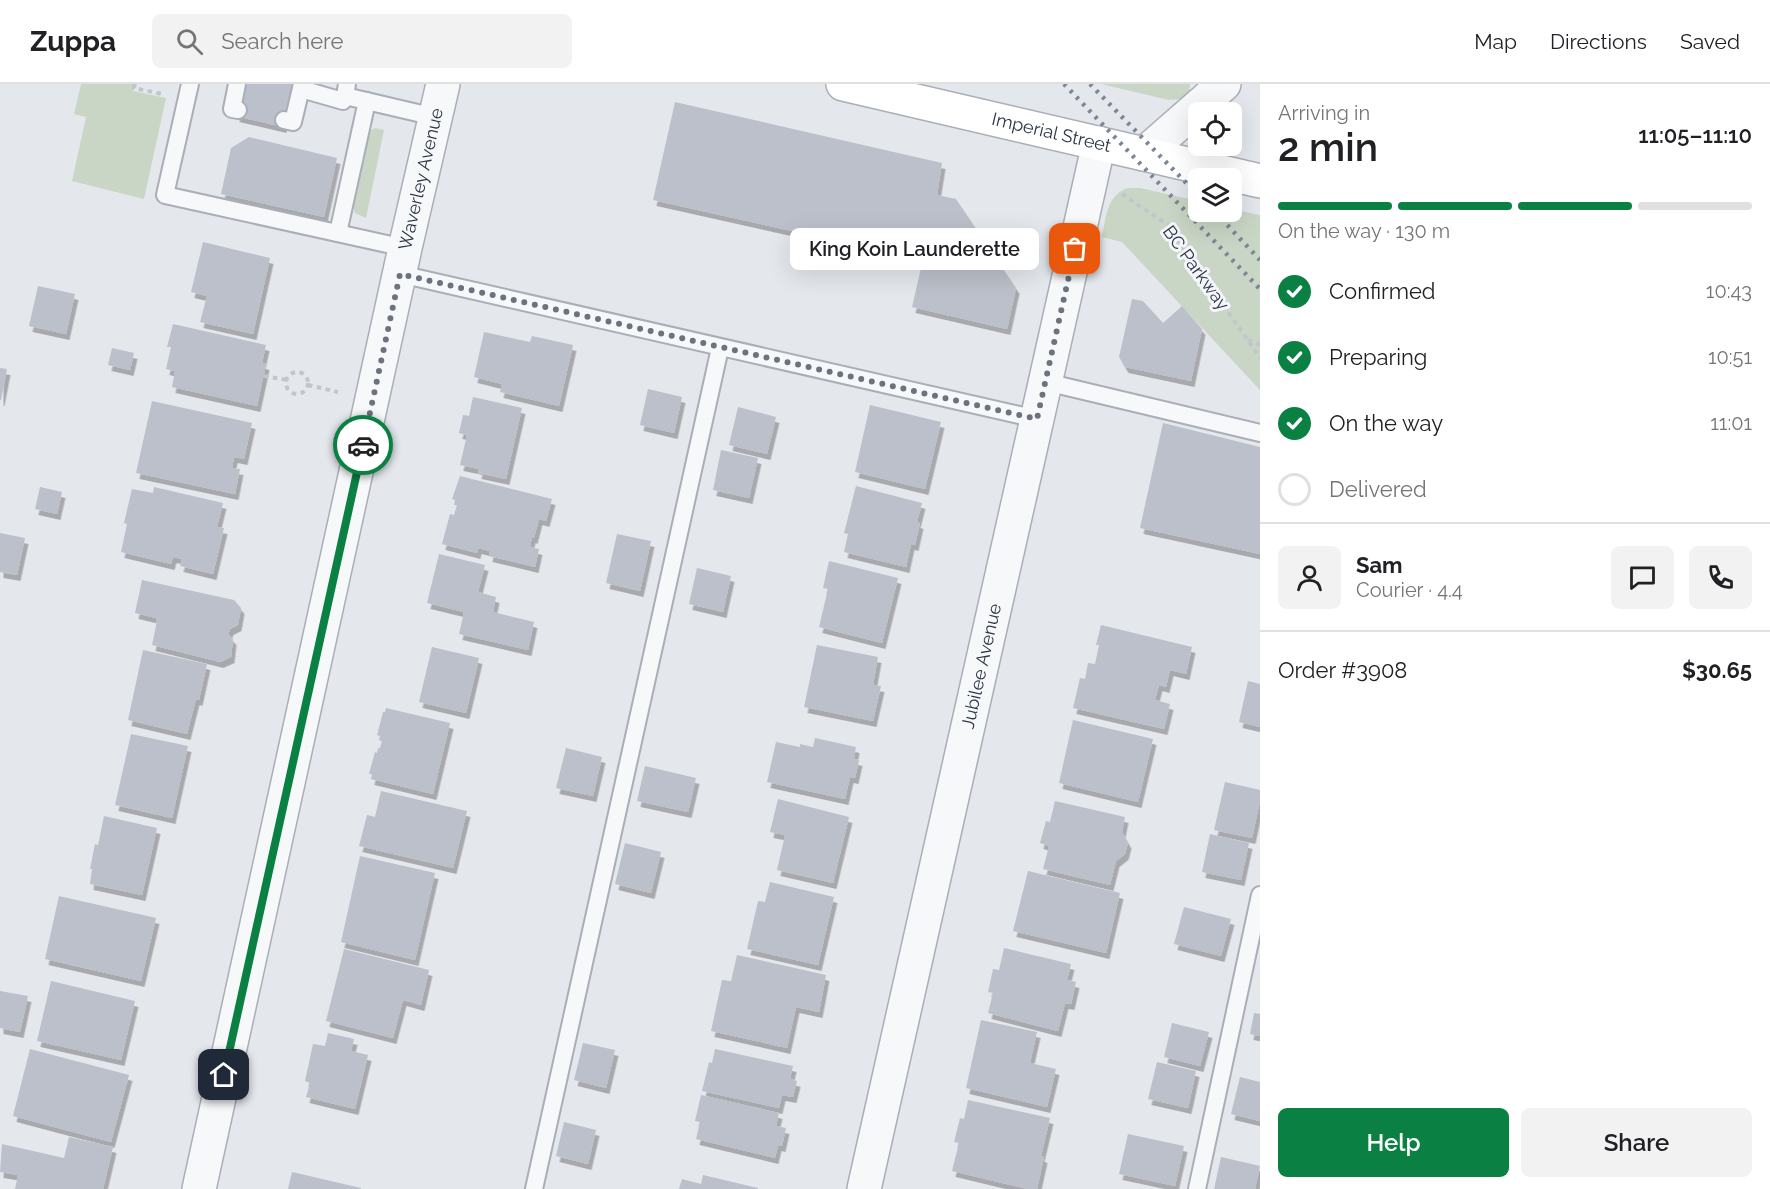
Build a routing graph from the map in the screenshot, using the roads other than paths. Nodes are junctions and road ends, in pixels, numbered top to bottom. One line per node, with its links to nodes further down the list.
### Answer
1 (190, 84): 15 (lane)
2 (443, 84): 10 (street, Waverley Avenue)
3 (843, 84): 12 (main road, Imperial Street)
4 (1224, 84): 13 (street)
5 (239, 85): 9 (lane)
6 (346, 90): 7 (lane); 8 (lane)
7 (297, 92): 11 (lane)
8 (367, 101): 10 (lane); 15 (lane)
9 (238, 110)
10 (435, 117): 16 (street, Waverley Avenue)
11 (284, 120)
12 (1099, 143): 13 (main road, Imperial Street); 18 (street, Jubilee Avenue)
13 (1144, 154): 14 (main road, Imperial Street)
14 (1260, 181)
15 (338, 234): 16 (lane)
16 (403, 261): 17 (lane); 22 (street, Waverley Avenue)
17 (720, 348): 19 (lane); 23 (lane)
18 (1046, 382): 19 (street, Jubilee Avenue); 20 (lane)
19 (1037, 419): 24 (street, Jubilee Avenue)
20 (1260, 433)
21 (1260, 895): 25 (lane)
22 (199, 1189)
23 (534, 1189)
24 (864, 1189)
25 (1197, 1189)

